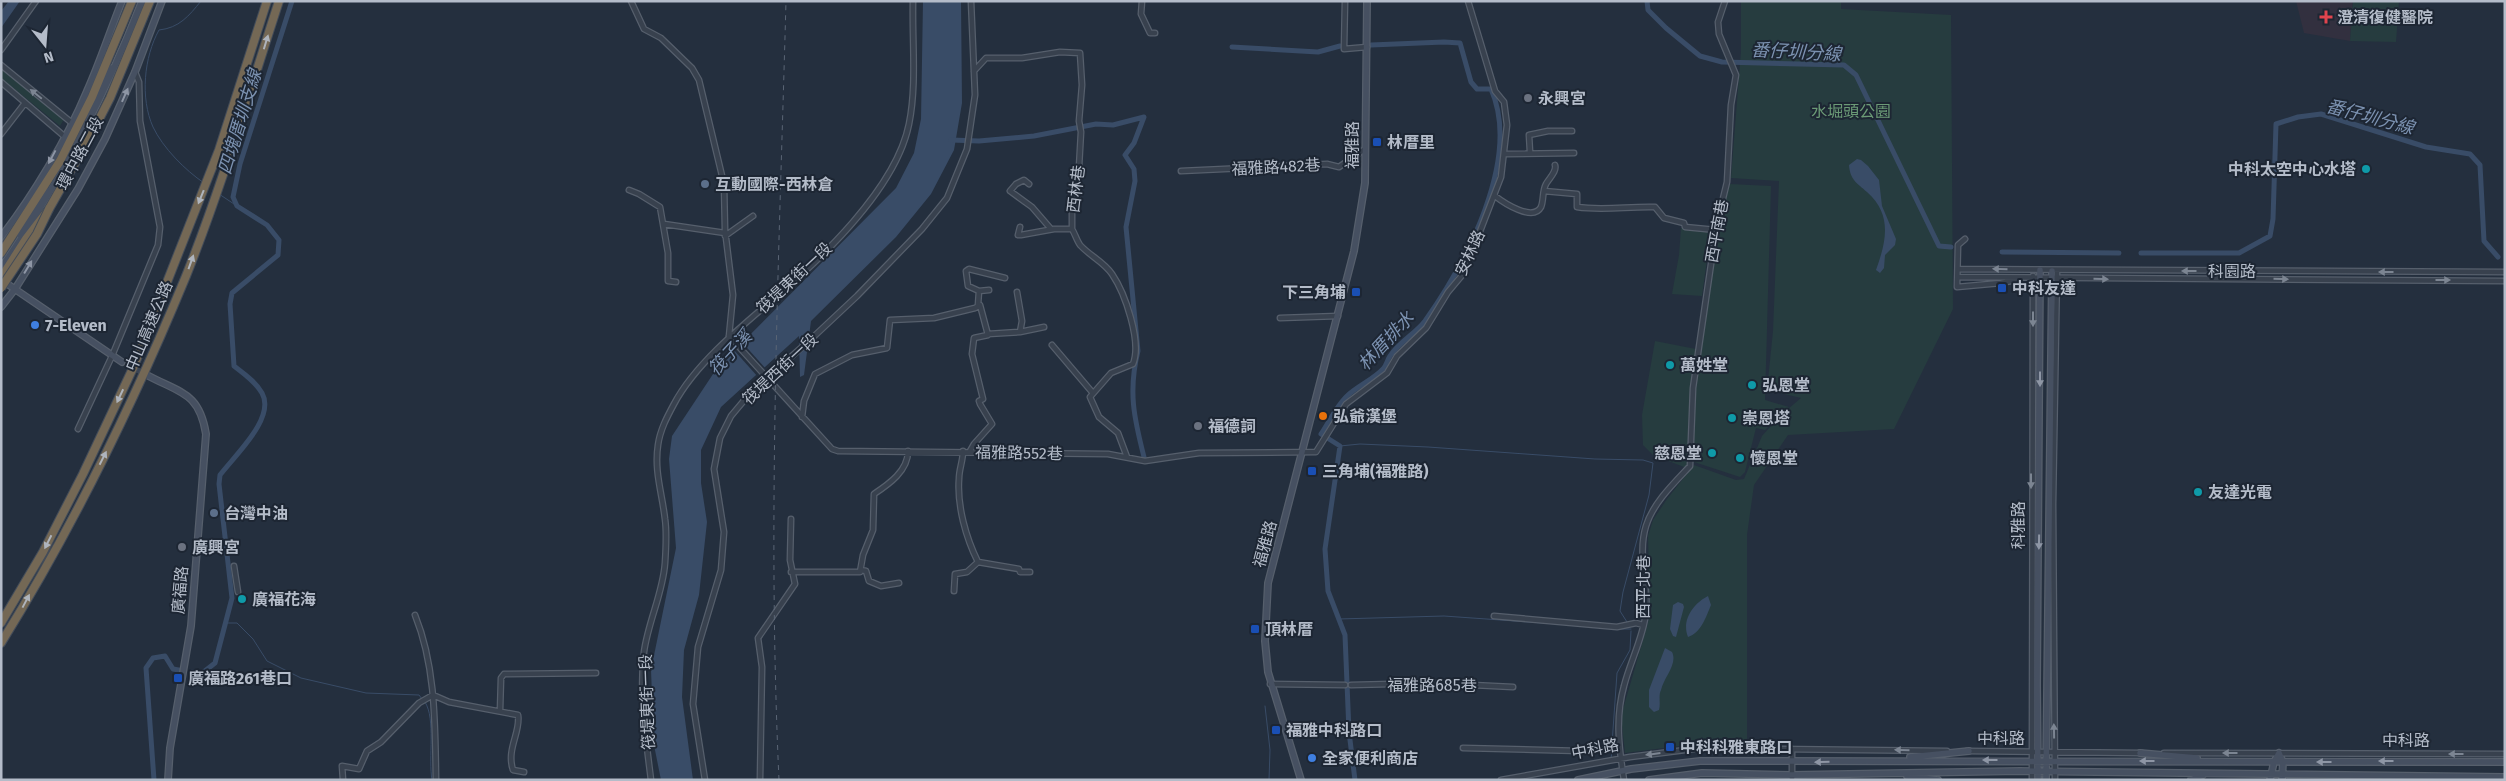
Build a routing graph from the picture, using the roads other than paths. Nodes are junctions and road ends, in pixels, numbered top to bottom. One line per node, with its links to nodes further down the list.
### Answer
1 (36, 1): 20 (street)
2 (122, 1): 26 (street, 環中路二段)
3 (132, 1): 40 (highway)
4 (138, 1): 53 (street, 環中路二段)
5 (142, 1): 54 (street, 環中路二段)
6 (150, 1): 41 (highway)
7 (162, 1): 23 (street, 環中路二段)
8 (266, 1): 107 (highway, 中山高速公路, one-way to 107)
9 (279, 1): 109 (highway, 中山高速公路, one-way to 9)
10 (631, 1): 48 (street)
11 (913, 1): 81 (street, 筏堤東街一段)
12 (972, 1): 22 (street, 筏堤西街一段)
13 (1142, 1): 18 (street)
14 (1345, 1): 19 (street)
15 (1367, 1): 19 (street, 福雅路)
16 (1468, 1): 33 (street, 安林路)
17 (1725, 1): 47 (street, 西平南巷)
18 (1155, 33)
19 (1367, 46): 30 (street, 福雅路)
20 (1, 50)
21 (1, 65): 26 (street, one-way to 21)
22 (974, 71): 46 (street, 西林巷); 86 (street, 筏堤西街一段)
23 (135, 72): 70 (street, 環中路二段, one-way to 23); 83 (street)
24 (1, 82): 25 (street)
25 (25, 103): 28 (street); 29 (street)
26 (72, 123): 29 (street, 環中路二段)
27 (1572, 130): 31 (street)
28 (1, 134)
29 (64, 136): 49 (street, 環中路二段, one-way to 49)
30 (1365, 149): 35 (street, 福雅路482巷); 76 (street, 福雅路)
31 (1530, 152): 32 (street); 33 (street)
32 (1574, 153)
33 (1506, 154): 39 (street, 安林路)
34 (1555, 165): 38 (street)
35 (1182, 171)
36 (1029, 184): 45 (street, 西林巷)
37 (629, 190): 43 (street)
38 (1544, 191): 39 (street); 47 (street)
39 (1496, 196): 90 (street, 安林路)
40 (30, 209): 51 (highway); 52 (highway)
41 (49, 209): 66 (highway, bridge); 69 (highway, bridge)
42 (752, 216): 48 (street)
43 (664, 224): 48 (street); 68 (street)
44 (1020, 227): 45 (street)
45 (1051, 229): 46 (street)
46 (1072, 229): 87 (street, 西林巷)
47 (1716, 230): 95 (street, 西平南巷)
48 (725, 234): 81 (street)
49 (1, 237)
50 (1964, 239): 55 (street)
51 (1, 244)
52 (1, 254)
53 (1, 262)
54 (1, 268)
55 (1959, 269): 56 (street, 科園路, one-way to 55); 60 (street)
56 (2033, 270): 57 (street, 科園路); 63 (street, 科雅路)
57 (2040, 270): 58 (street, 科園路); 64 (street, 科雅路)
58 (2055, 271): 59 (street, 科園路, one-way to 58); 65 (street, 科雅路)
59 (2505, 272)
60 (1959, 277): 62 (street, 科園路); 62 (street)
61 (1005, 278): 72 (street)
62 (2023, 278): 63 (street, 科園路)
63 (2033, 278): 64 (street, 科園路); 120 (street, 科雅路, one-way to 120)
64 (2040, 278): 65 (street, 科園路); 120 (street, 科雅路, one-way to 120)
65 (2054, 278): 67 (street, 科園路, one-way to 67); 119 (street, 科雅路); 121 (street, 科雅路, one-way to 65)
66 (1, 279): 70 (street)
67 (2505, 280)
68 (676, 282)
69 (1, 288)
70 (15, 290): 75 (street, 環中路二段); 83 (street)
71 (989, 290): 72 (street)
72 (979, 291): 74 (street)
73 (1017, 292): 79 (street)
74 (978, 305): 80 (street); 88 (street)
75 (1, 307)
76 (1338, 316): 77 (street); 90 (street, 福雅路)
77 (1280, 318)
78 (1044, 327): 79 (street)
79 (1020, 332): 80 (street)
80 (988, 334): 93 (street)
81 (731, 338): 86 (street, 福雅路552巷); 149 (street, 筏堤東街一段)
82 (1052, 345): 87 (street)
83 (112, 356): 84 (street); 89 (street)
84 (122, 362)
85 (145, 374): 146 (street, 廣福路)
86 (765, 377): 88 (street, 福雅路552巷); 150 (street, 筏堤西街一段)
87 (1092, 392): 94 (street)
88 (802, 417): 91 (street, 福雅路552巷)
89 (78, 429)
90 (1304, 450): 94 (street, 福雅路552巷); 111 (street, 福雅路)
91 (908, 451): 92 (street, 福雅路552巷); 99 (street)
92 (963, 451): 93 (street, 福雅路552巷); 97 (street)
93 (970, 451): 94 (street, 福雅路552巷)
94 (1127, 457)
95 (1690, 466): 108 (street, 西平北巷)
96 (791, 519): 100 (street)
97 (978, 562): 101 (street); 103 (street)
98 (234, 566): 104 (street)
99 (861, 570): 100 (street); 102 (street)
100 (791, 572): 151 (street)
101 (1030, 572)
102 (898, 582)
103 (954, 591)
104 (238, 592)
105 (415, 616): 113 (street)
106 (1494, 616): 108 (street)
107 (1, 623)
108 (1643, 625): 117 (street, 西平北巷)
109 (1, 643)
110 (596, 673): 114 (street)
111 (1270, 684): 112 (street, 福雅路685巷); 152 (street, 福雅路)
112 (1513, 687)
113 (433, 695): 114 (street); 147 (street); 148 (street)
114 (500, 711): 136 (street)
115 (1463, 748): 117 (street)
116 (1792, 748): 118 (street, 中科路, one-way to 116); 125 (street, 中科路, one-way to 125); 131 (street)
117 (1619, 750): 125 (street, 西平北巷)
118 (1969, 751): 120 (street, 中科路); 126 (street)
119 (2046, 751): 120 (street, 中科路); 121 (street, 中科路); 128 (street, 科雅路)
120 (2035, 752): 127 (street, 科雅路)
121 (2054, 752): 122 (street, 中科路); 129 (street, 科雅路)
122 (2140, 752): 123 (street, 中科路, one-way to 122); 130 (street)
123 (2279, 753): 124 (street, 中科路, one-way to 123); 132 (street); 133 (street)
124 (2505, 754)
125 (1620, 759): 135 (street, 西平北巷); 153 (street, 中科路)
126 (1870, 760): 127 (street, 中科路, one-way to 126); 131 (street, 中科路, one-way to 131)
127 (2035, 760): 128 (street, 中科路); 137 (street, 科雅路)
128 (2046, 760): 129 (street, 中科路); 138 (street, 科雅路)
129 (2055, 760): 130 (street, 中科路, one-way to 129); 139 (street, 科雅路)
130 (2231, 761): 132 (street, 中科路)
131 (1791, 762): 135 (street, 中科路); 143 (street)
132 (2274, 762): 133 (street, 中科路); 144 (street)
133 (2283, 762): 134 (street, 中科路, one-way to 133); 142 (street)
134 (2505, 762)
135 (1623, 770): 154 (street, 中科路); 155 (street, 西平北巷)
136 (524, 772)
137 (2035, 772): 138 (street, 中科路); 140 (street, 中科路); 158 (street, 科雅路); 159 (street, 科雅路)
138 (2046, 772): 139 (street, 中科路); 160 (street, 科雅路)
139 (2055, 772): 141 (street, 中科路); 161 (street, 科雅路)
140 (1885, 773): 143 (street, 中科路); 157 (street)
141 (2206, 774): 144 (street, 中科路); 162 (street)
142 (2282, 776): 144 (street, 中科路); 145 (street, 中科路)
143 (1792, 777): 156 (street, 中科路)
144 (2271, 777)
145 (2505, 777)
146 (168, 780)
147 (343, 780)
148 (436, 780)
149 (651, 780)
150 (705, 780)
151 (760, 780)
152 (1301, 780)
153 (1501, 780)
154 (1578, 780)
155 (1624, 780)
156 (1650, 780)
157 (1938, 780)
158 (2032, 780)
159 (2038, 780)
160 (2046, 780)
161 (2055, 780)
162 (2191, 780)

